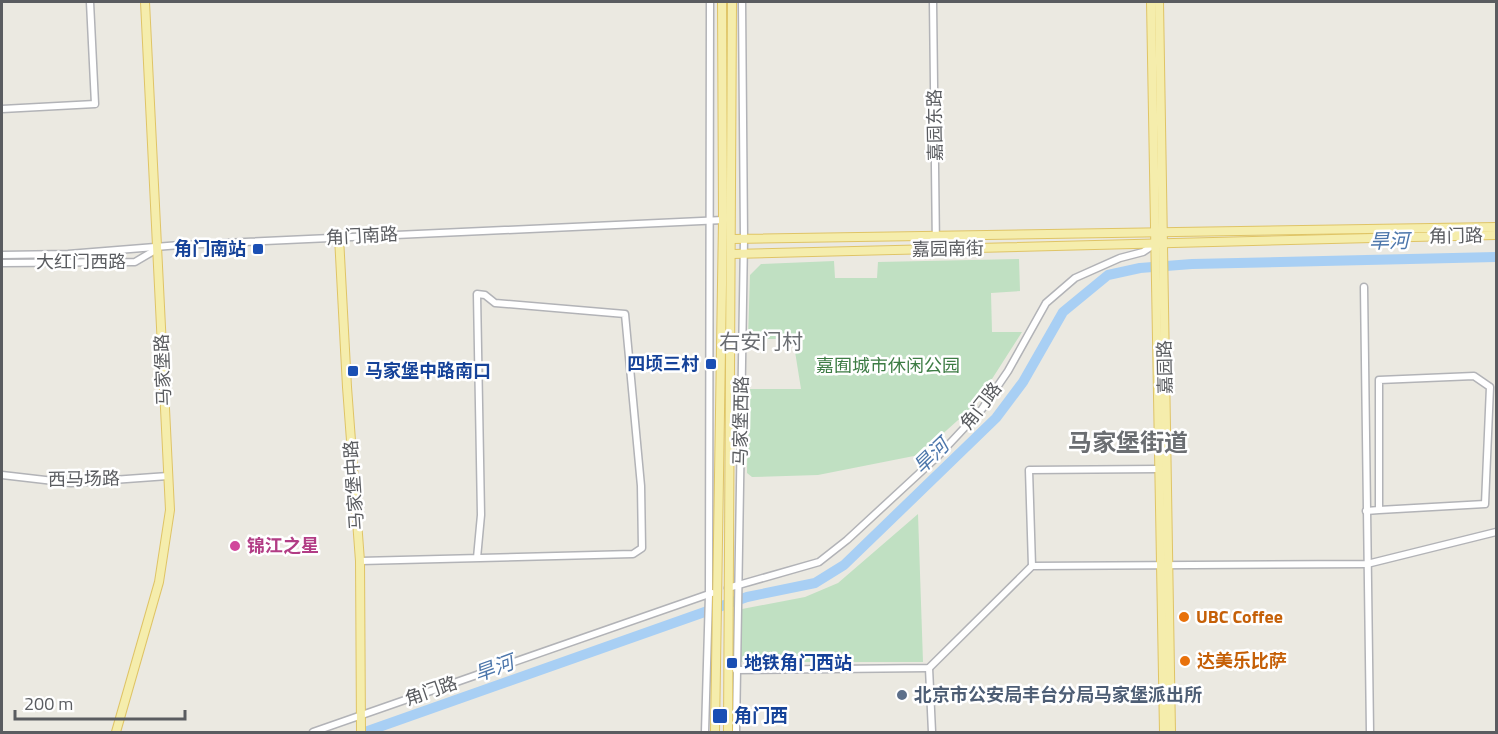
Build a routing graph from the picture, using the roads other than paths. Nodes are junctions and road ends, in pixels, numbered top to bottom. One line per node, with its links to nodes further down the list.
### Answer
1 (90, 2): 10 (street)
2 (145, 2): 21 (main road, 马家堡路)
3 (710, 2): 11 (street, 马家堡西路)
4 (722, 2): 12 (main road, 马家堡西路)
5 (732, 2): 18 (main road, 马家堡西路)
6 (742, 2): 19 (street, 马家堡西路)
7 (933, 2): 17 (street, 嘉园东路)
8 (1151, 2): 14 (main road, 嘉园路)
9 (1159, 2): 14 (main road, 嘉园路)
10 (2, 109)
11 (709, 220): 12 (street, 角门南路); 16 (street, 角门南路); 43 (street, 马家堡西路)
12 (723, 220): 42 (main road, 马家堡西路)
13 (1497, 227): 14 (main road, 角门路)
14 (1159, 234): 17 (main road, 嘉园南街); 20 (main road, 嘉园路)
15 (1497, 235): 20 (main road, 角门路)
16 (339, 237): 21 (street, 角门南路); 36 (main road, 马家堡中路)
17 (936, 237): 19 (main road, 嘉园南街); 22 (street, 嘉园东路)
18 (733, 239): 19 (main road, 嘉园南街); 24 (main road, 马家堡西路)
19 (744, 239): 23 (street, 马家堡西路)
20 (1159, 248): 22 (main road, 嘉园南街); 27 (main road, 嘉园路); 40 (street, 角门路)
21 (158, 249): 25 (street, 角门南路); 26 (street, 大红门西路); 31 (main road, 马家堡路)
22 (936, 249): 23 (main road, 嘉园南街)
23 (744, 253): 24 (main road, 嘉园南街); 40 (street, 马家堡西路)
24 (732, 254): 41 (main road, 马家堡西路)
25 (2, 255)
26 (2, 263)
27 (1159, 284): 29 (main road, 嘉园路); 38 (main road, 嘉园路)
28 (1364, 287): 33 (street)
29 (1159, 469): 38 (main road, 嘉园路); 39 (street)
30 (2, 475): 31 (street, 西马场路)
31 (168, 476): 47 (main road, 马家堡路)
32 (1379, 510): 32 (street); 33 (street)
33 (1366, 511): 37 (street)
34 (1497, 532): 37 (street)
35 (477, 558): 35 (street); 36 (street)
36 (360, 561): 46 (main road, 马家堡中路)
37 (1367, 564): 38 (street); 57 (street)
38 (1165, 565): 39 (street); 55 (main road, 嘉园路); 56 (main road, 嘉园路)
39 (1032, 566): 44 (street)
40 (739, 586): 41 (street, 角门路); 45 (street, 马家堡西路)
41 (728, 590): 52 (main road, 马家堡西路)
42 (718, 594): 43 (street, 角门路); 51 (main road, 马家堡西路)
43 (709, 598): 46 (street, 角门路); 50 (street, 马家堡西路)
44 (929, 668): 45 (street); 54 (street)
45 (736, 670): 53 (street, 马家堡西路)
46 (363, 718): 48 (street, 角门路); 49 (main road, 马家堡中路)
47 (116, 732)
48 (313, 732)
49 (361, 732)
50 (705, 732)
51 (715, 732)
52 (728, 732)
53 (736, 732)
54 (932, 732)
55 (1164, 732)
56 (1172, 732)
57 (1370, 732)

